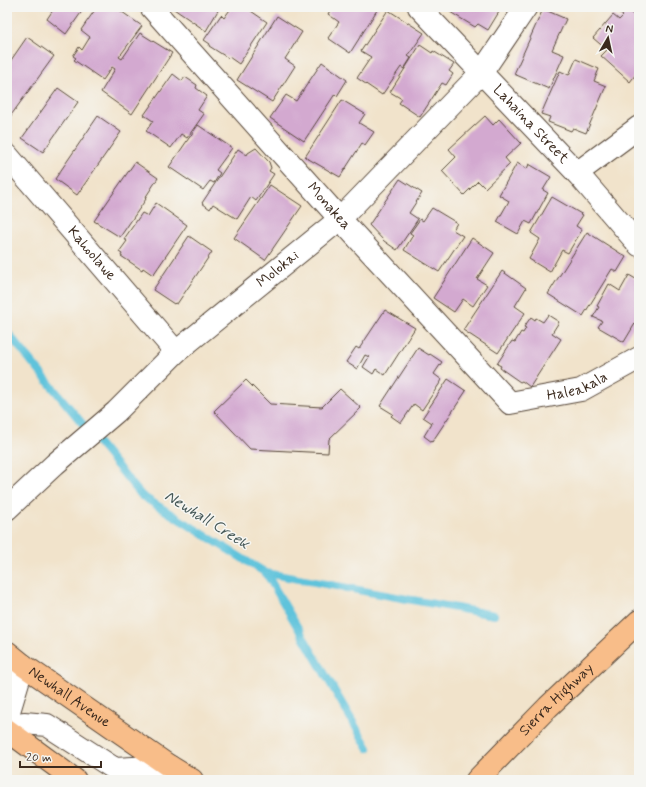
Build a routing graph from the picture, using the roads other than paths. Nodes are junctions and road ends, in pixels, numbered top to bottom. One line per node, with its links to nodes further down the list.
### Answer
1 (151, 7): 8 (street, Monakea)
2 (419, 7): 4 (street, Lahaina Street)
3 (526, 7): 4 (street, Molokai)
4 (482, 72): 7 (street, Lahaina Street); 8 (street, Molokai)
5 (639, 126): 7 (street)
6 (7, 155): 10 (street, Kahoolawe)
7 (577, 173): 9 (street, Lahaina Street)
8 (340, 219): 10 (street, Molokai); 12 (street, Monakea)
9 (639, 245)
10 (176, 352): 13 (street, Molokai)
11 (639, 358): 12 (street, Haleakala)
12 (510, 403)
13 (7, 509)
14 (639, 621): 21 (main road, Sierra Highway)
15 (15, 659): 16 (street); 18 (main road, Newhall Avenue)
16 (7, 718)
17 (7, 729): 18 (street); 19 (main road)
18 (169, 766): 20 (main road, Newhall Avenue)
19 (75, 780)
20 (192, 780)
21 (477, 780)

